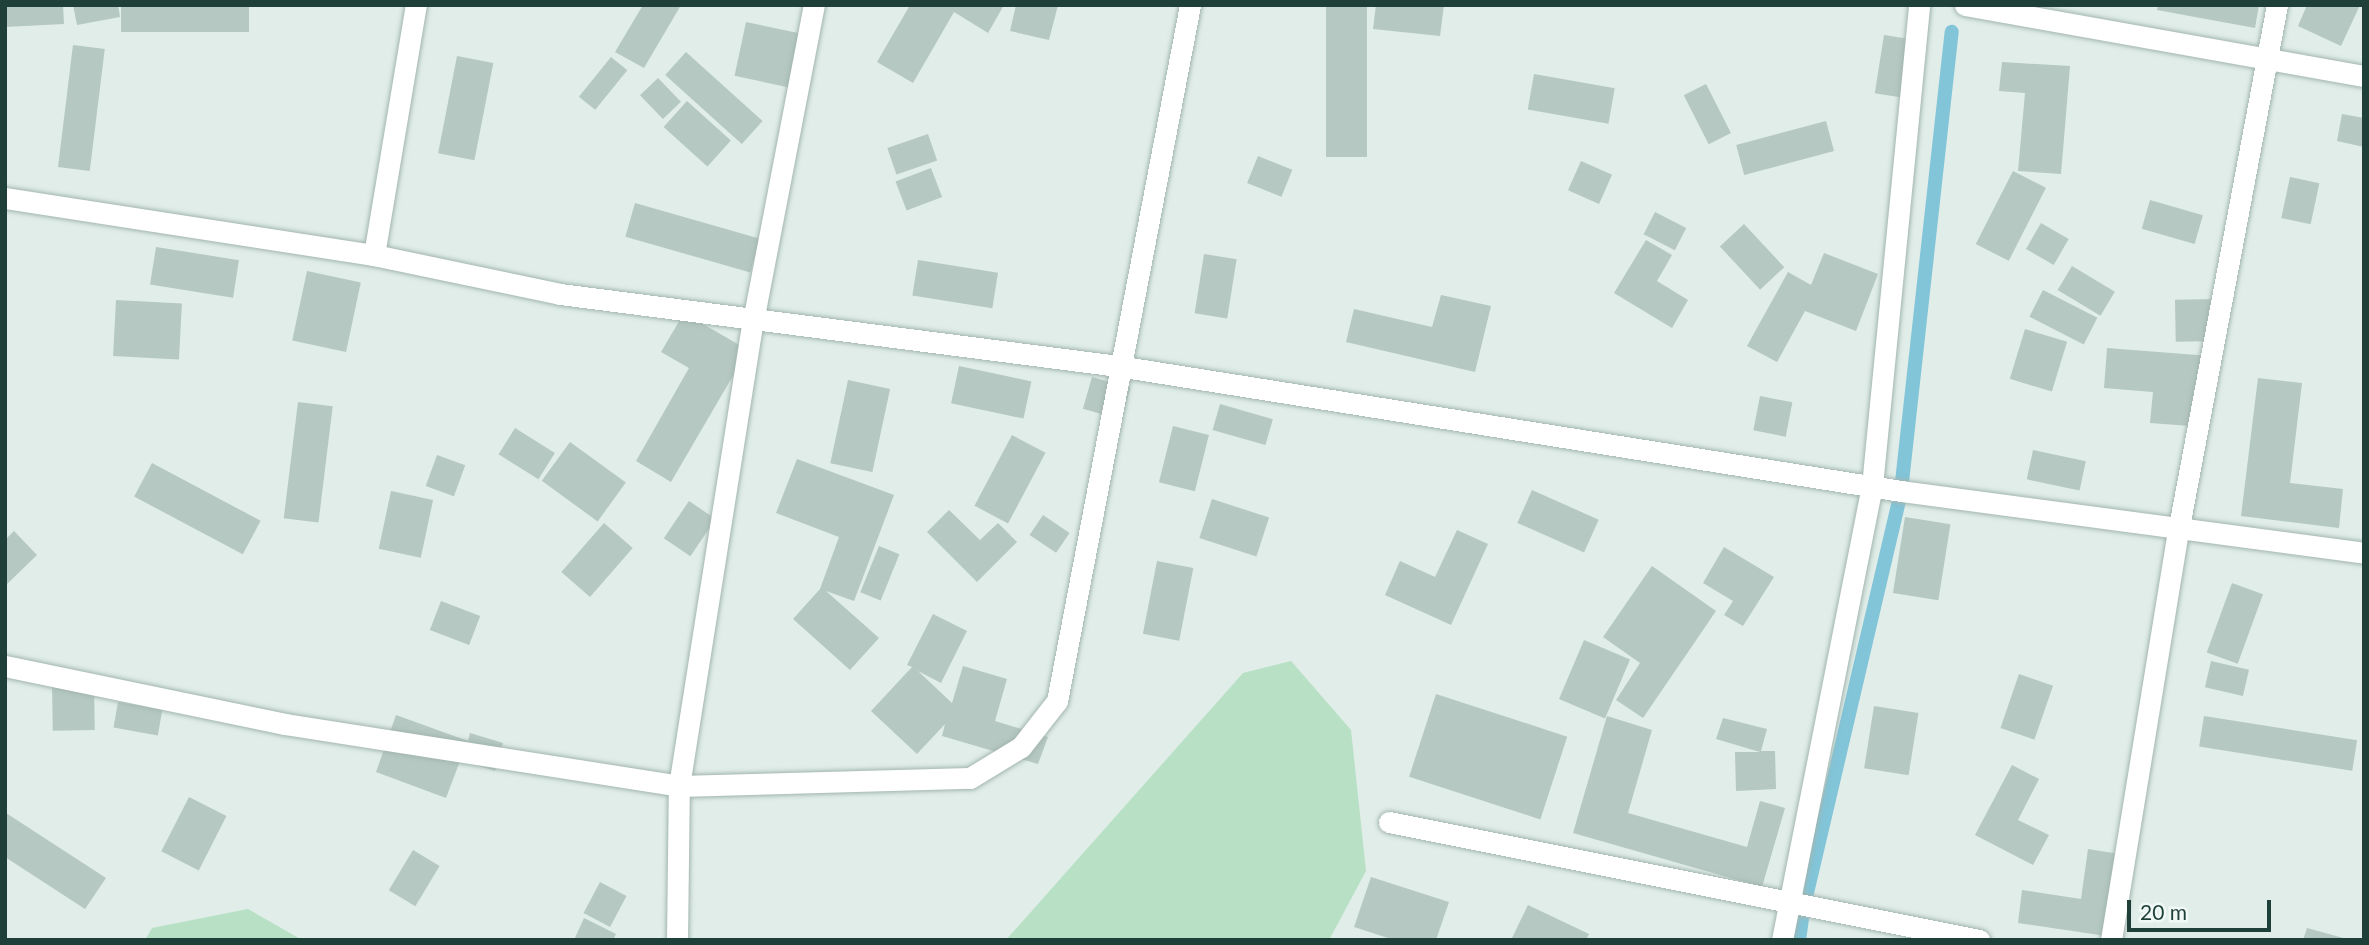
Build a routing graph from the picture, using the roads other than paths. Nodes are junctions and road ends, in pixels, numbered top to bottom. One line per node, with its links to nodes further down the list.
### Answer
1 (416, 5): 10 (street)
2 (814, 5): 11 (street)
3 (1190, 5): 12 (street)
4 (1919, 5): 13 (street)
5 (1965, 5): 7 (street)
6 (2277, 5): 7 (street)
7 (2270, 61): 8 (street); 14 (street)
8 (2364, 76)
9 (5, 198): 10 (street)
10 (374, 255): 11 (street)
11 (753, 321): 12 (street); 17 (street)
12 (1118, 366): 13 (street); 17 (street)
13 (1872, 486): 14 (street); 19 (street)
14 (2178, 532): 15 (street); 23 (street)
15 (2364, 553)
16 (5, 666): 17 (street)
17 (679, 786): 20 (street)
18 (1389, 822): 19 (street)
19 (1788, 904): 21 (street); 22 (street)
20 (677, 940)
21 (1782, 940)
22 (1979, 940)
23 (2111, 940)

